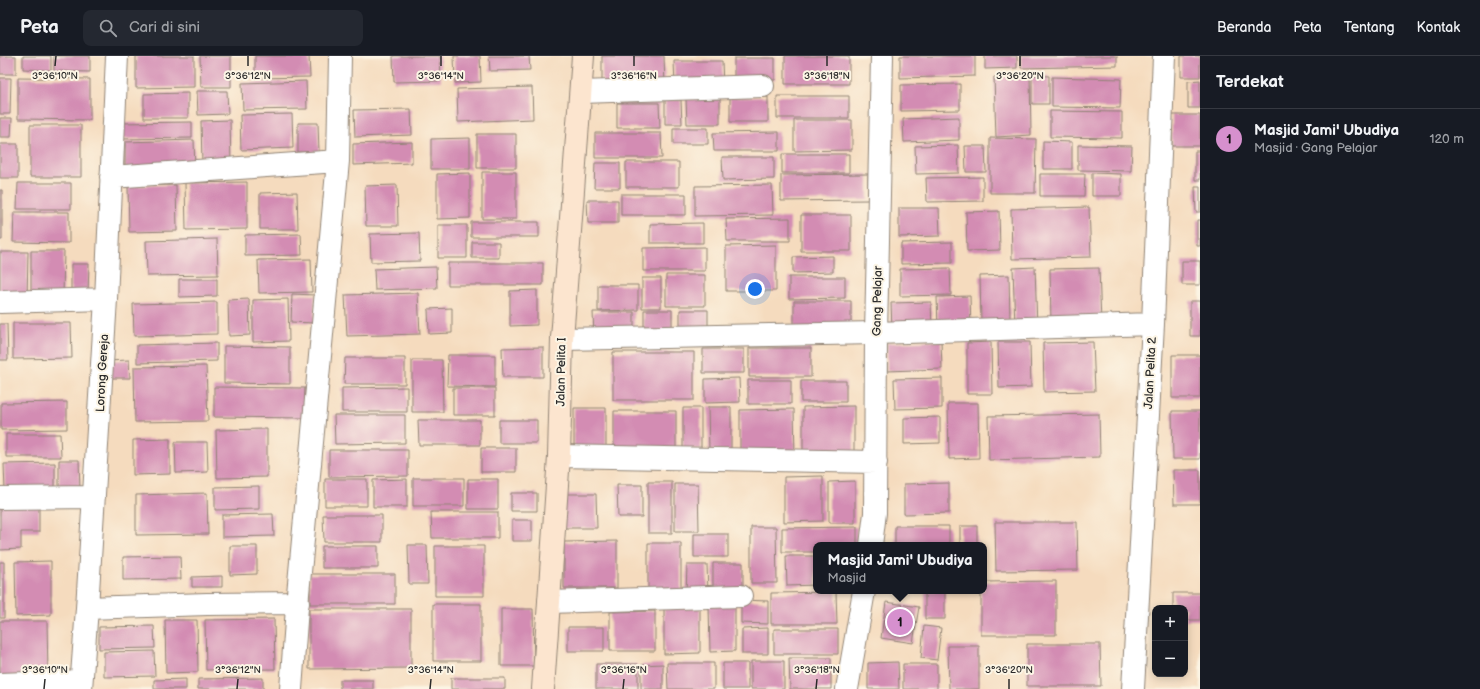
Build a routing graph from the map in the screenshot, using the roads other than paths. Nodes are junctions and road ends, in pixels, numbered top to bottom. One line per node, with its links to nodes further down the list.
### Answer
1 (117, 56): 9 (street, Lorong Gereja)
2 (340, 56): 8 (street)
3 (583, 56): 7 (street, Jalan Pelita I)
4 (882, 56): 13 (street, Gang Pelajar)
5 (1164, 56): 12 (street, Jalan Pelita 2)
6 (763, 86): 7 (street)
7 (581, 92): 14 (street, Jalan Pelita I)
8 (338, 161): 9 (street); 23 (street)
9 (111, 177): 10 (street, Lorong Gereja)
10 (106, 299): 11 (street); 17 (street, Lorong Gereja)
11 (0, 302)
12 (1153, 324): 13 (street); 30 (street, Jalan Pelita 2)
13 (876, 333): 14 (street); 16 (street, Gang Pelajar)
14 (562, 339): 15 (street, Jalan Pelita I)
15 (559, 456): 16 (street); 22 (street, Jalan Pelita I)
16 (876, 462): 19 (street, Gang Pelajar)
17 (94, 497): 18 (street); 24 (street, Lorong Gereja)
18 (0, 498)
19 (871, 542)
20 (863, 594): 29 (street)
21 (741, 596): 22 (street)
22 (549, 602): 28 (street, Jalan Pelita I)
23 (298, 603): 24 (street); 27 (street)
24 (87, 608): 26 (street, Lorong Gereja)
25 (0, 684): 26 (street)
26 (81, 685)
27 (291, 689)
28 (543, 689)
29 (847, 689)
30 (1133, 689)

